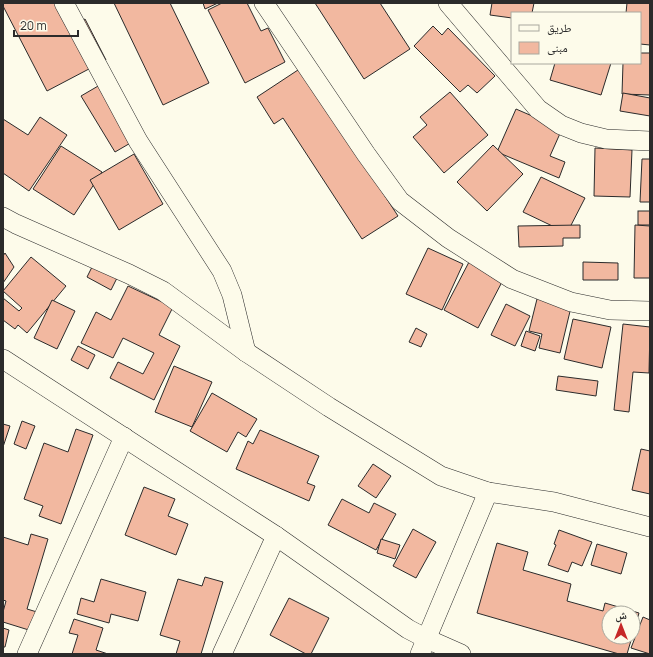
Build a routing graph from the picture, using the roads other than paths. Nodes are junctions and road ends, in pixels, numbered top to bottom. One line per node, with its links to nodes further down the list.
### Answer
1 (64, 3): 7 (street)
2 (264, 3): 6 (street)
3 (448, 3): 4 (street)
4 (650, 141)
5 (3, 217): 7 (street)
6 (650, 311)
7 (246, 352): 10 (street)
8 (3, 359): 9 (street)
9 (124, 437): 12 (street); 14 (street)
10 (488, 492): 11 (street); 13 (street)
11 (650, 527)
12 (276, 536): 13 (street); 15 (street)
13 (424, 647): 16 (street)
14 (27, 654)
15 (222, 654)
16 (461, 654)

